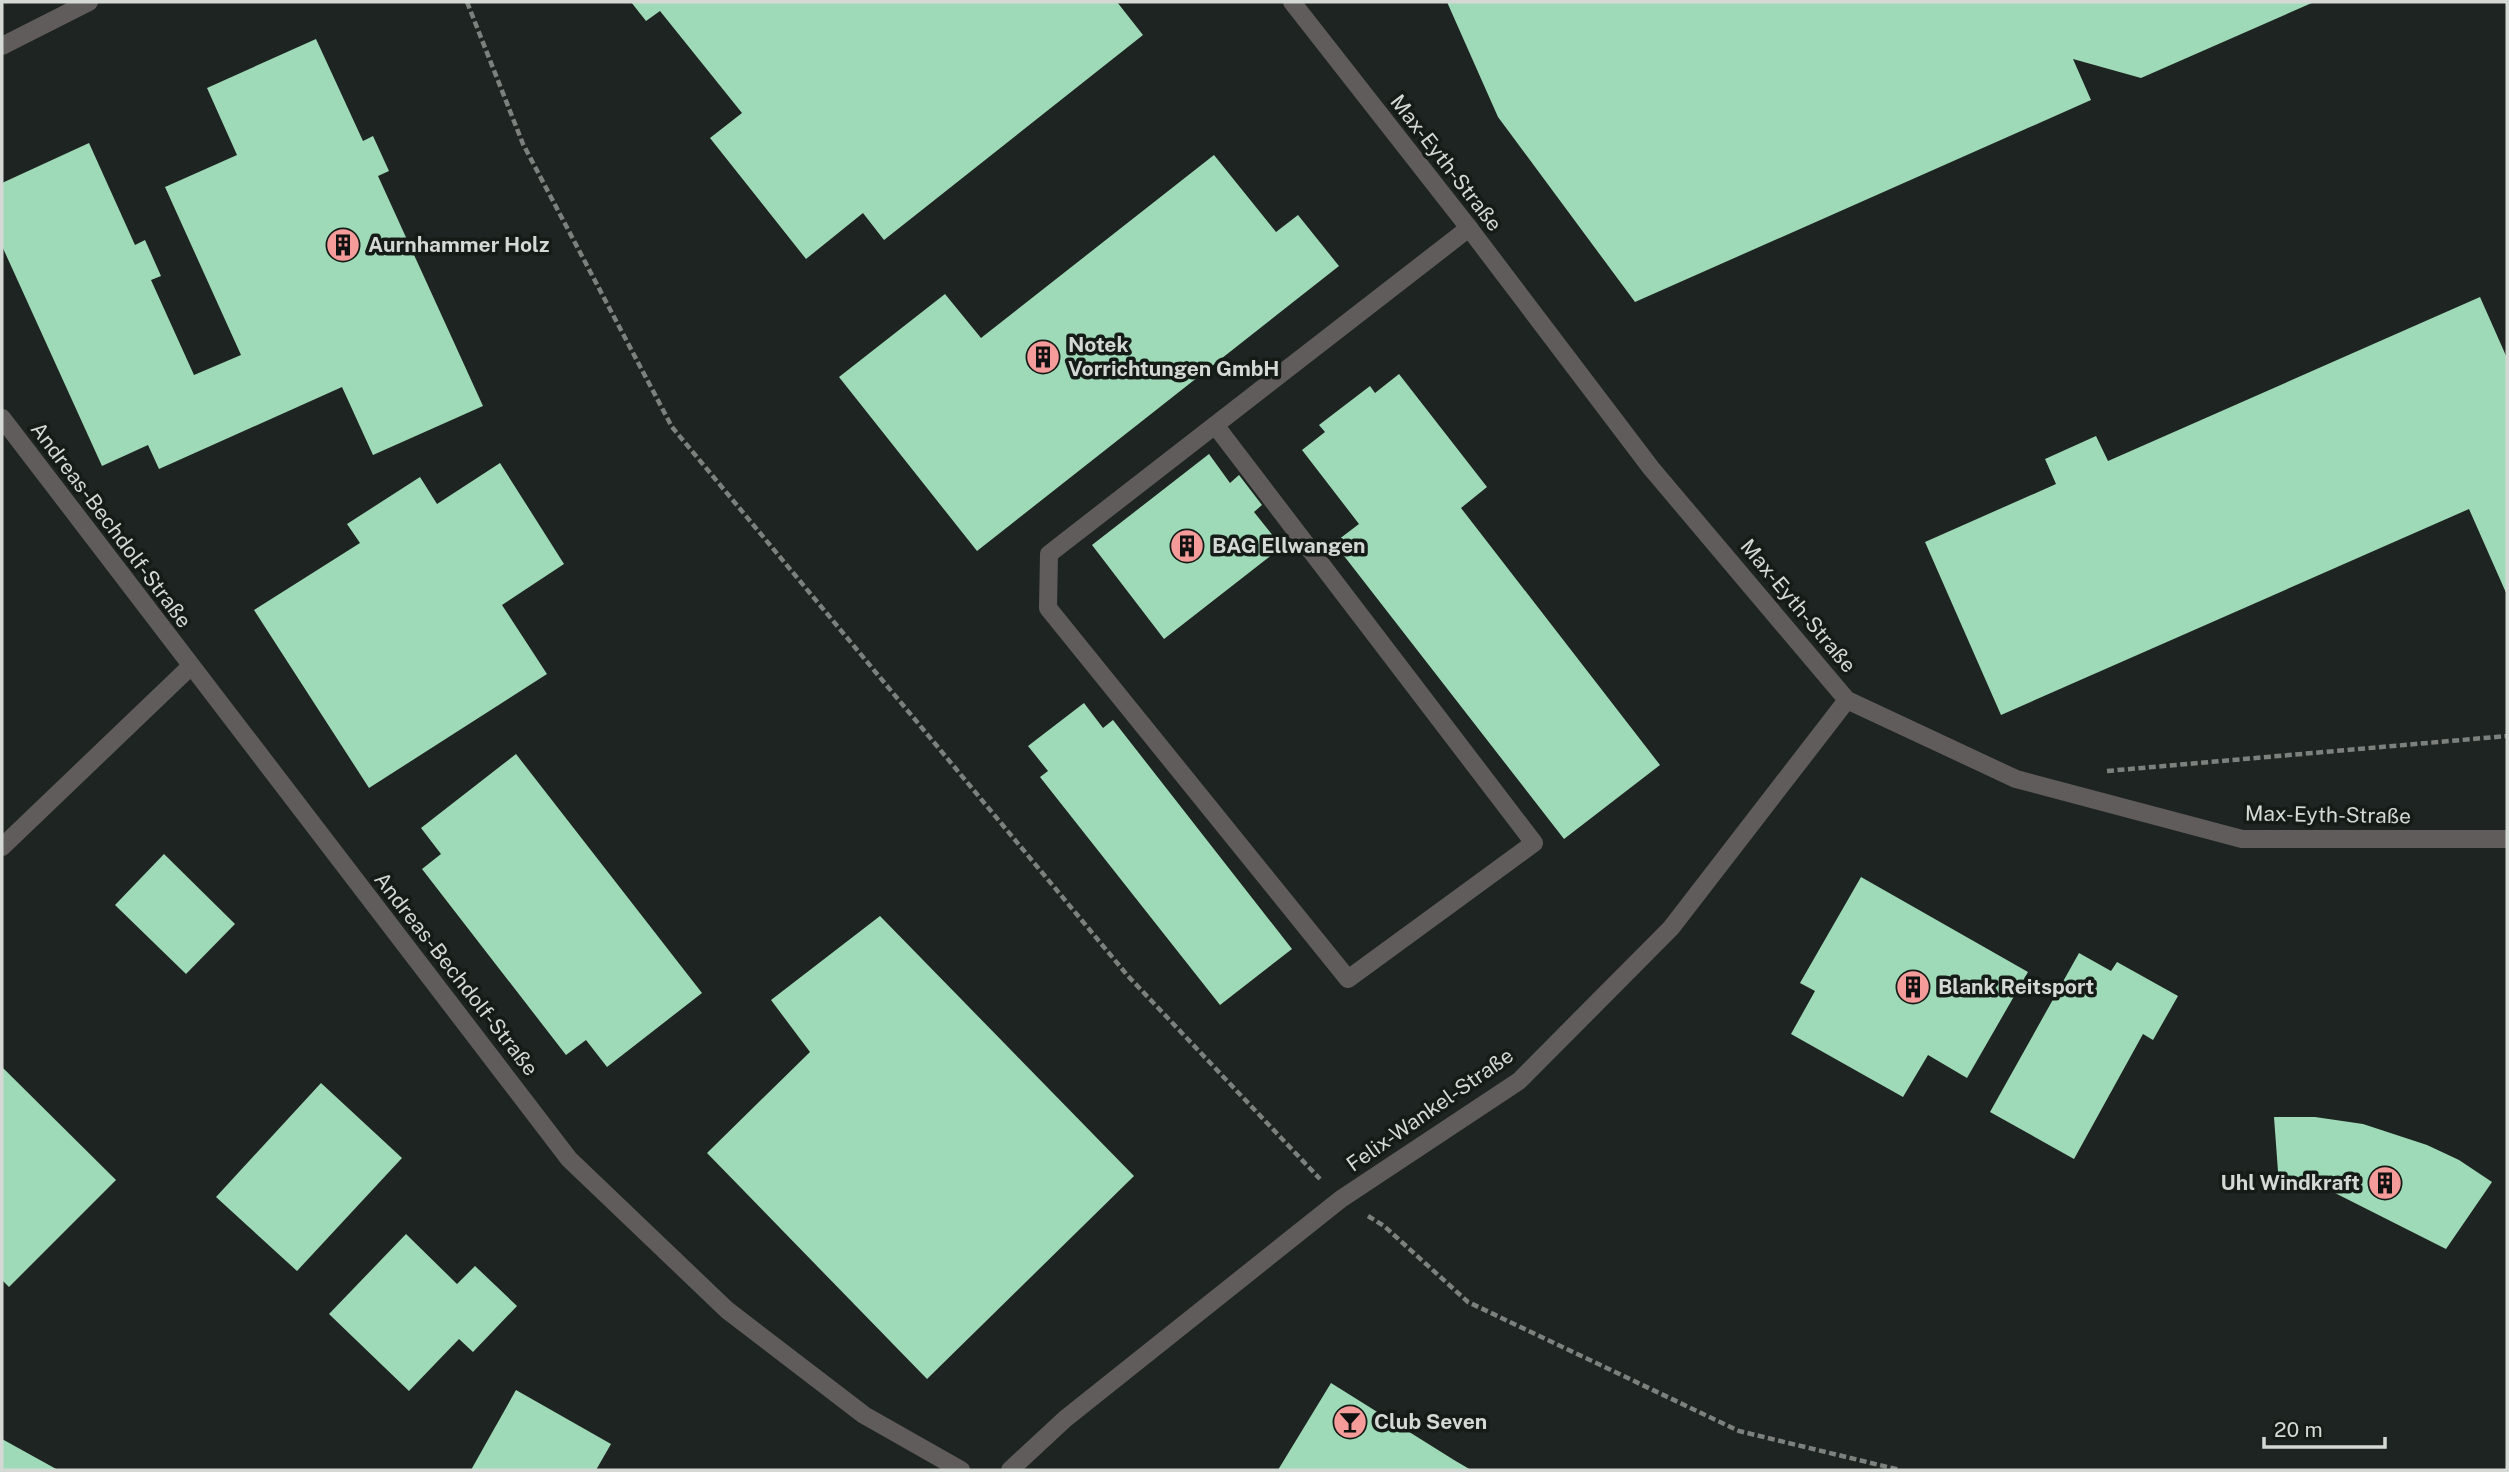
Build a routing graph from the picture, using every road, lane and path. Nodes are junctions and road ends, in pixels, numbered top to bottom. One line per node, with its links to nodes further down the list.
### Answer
1 (89, 2): 4 (street)
2 (467, 2): 14 (path)
3 (1292, 2): 5 (street, Max-Eyth-Straße)
4 (2, 46)
5 (1469, 228): 7 (street); 9 (street, Max-Eyth-Straße)
6 (2, 418): 8 (street, Andreas-Bechdolf-Straße)
7 (1215, 425): 7 (street)
8 (190, 667): 13 (street); 15 (street, Andreas-Bechdolf-Straße)
9 (1847, 700): 12 (street, Max-Eyth-Straße); 14 (street, Felix-Wankel-Straße)
10 (2507, 736): 11 (path)
11 (2098, 772)
12 (2507, 839)
13 (2, 847)
14 (1341, 1199): 16 (street, Felix-Wankel-Straße); 17 (path)
15 (961, 1470)
16 (1010, 1470)
17 (1900, 1470)

